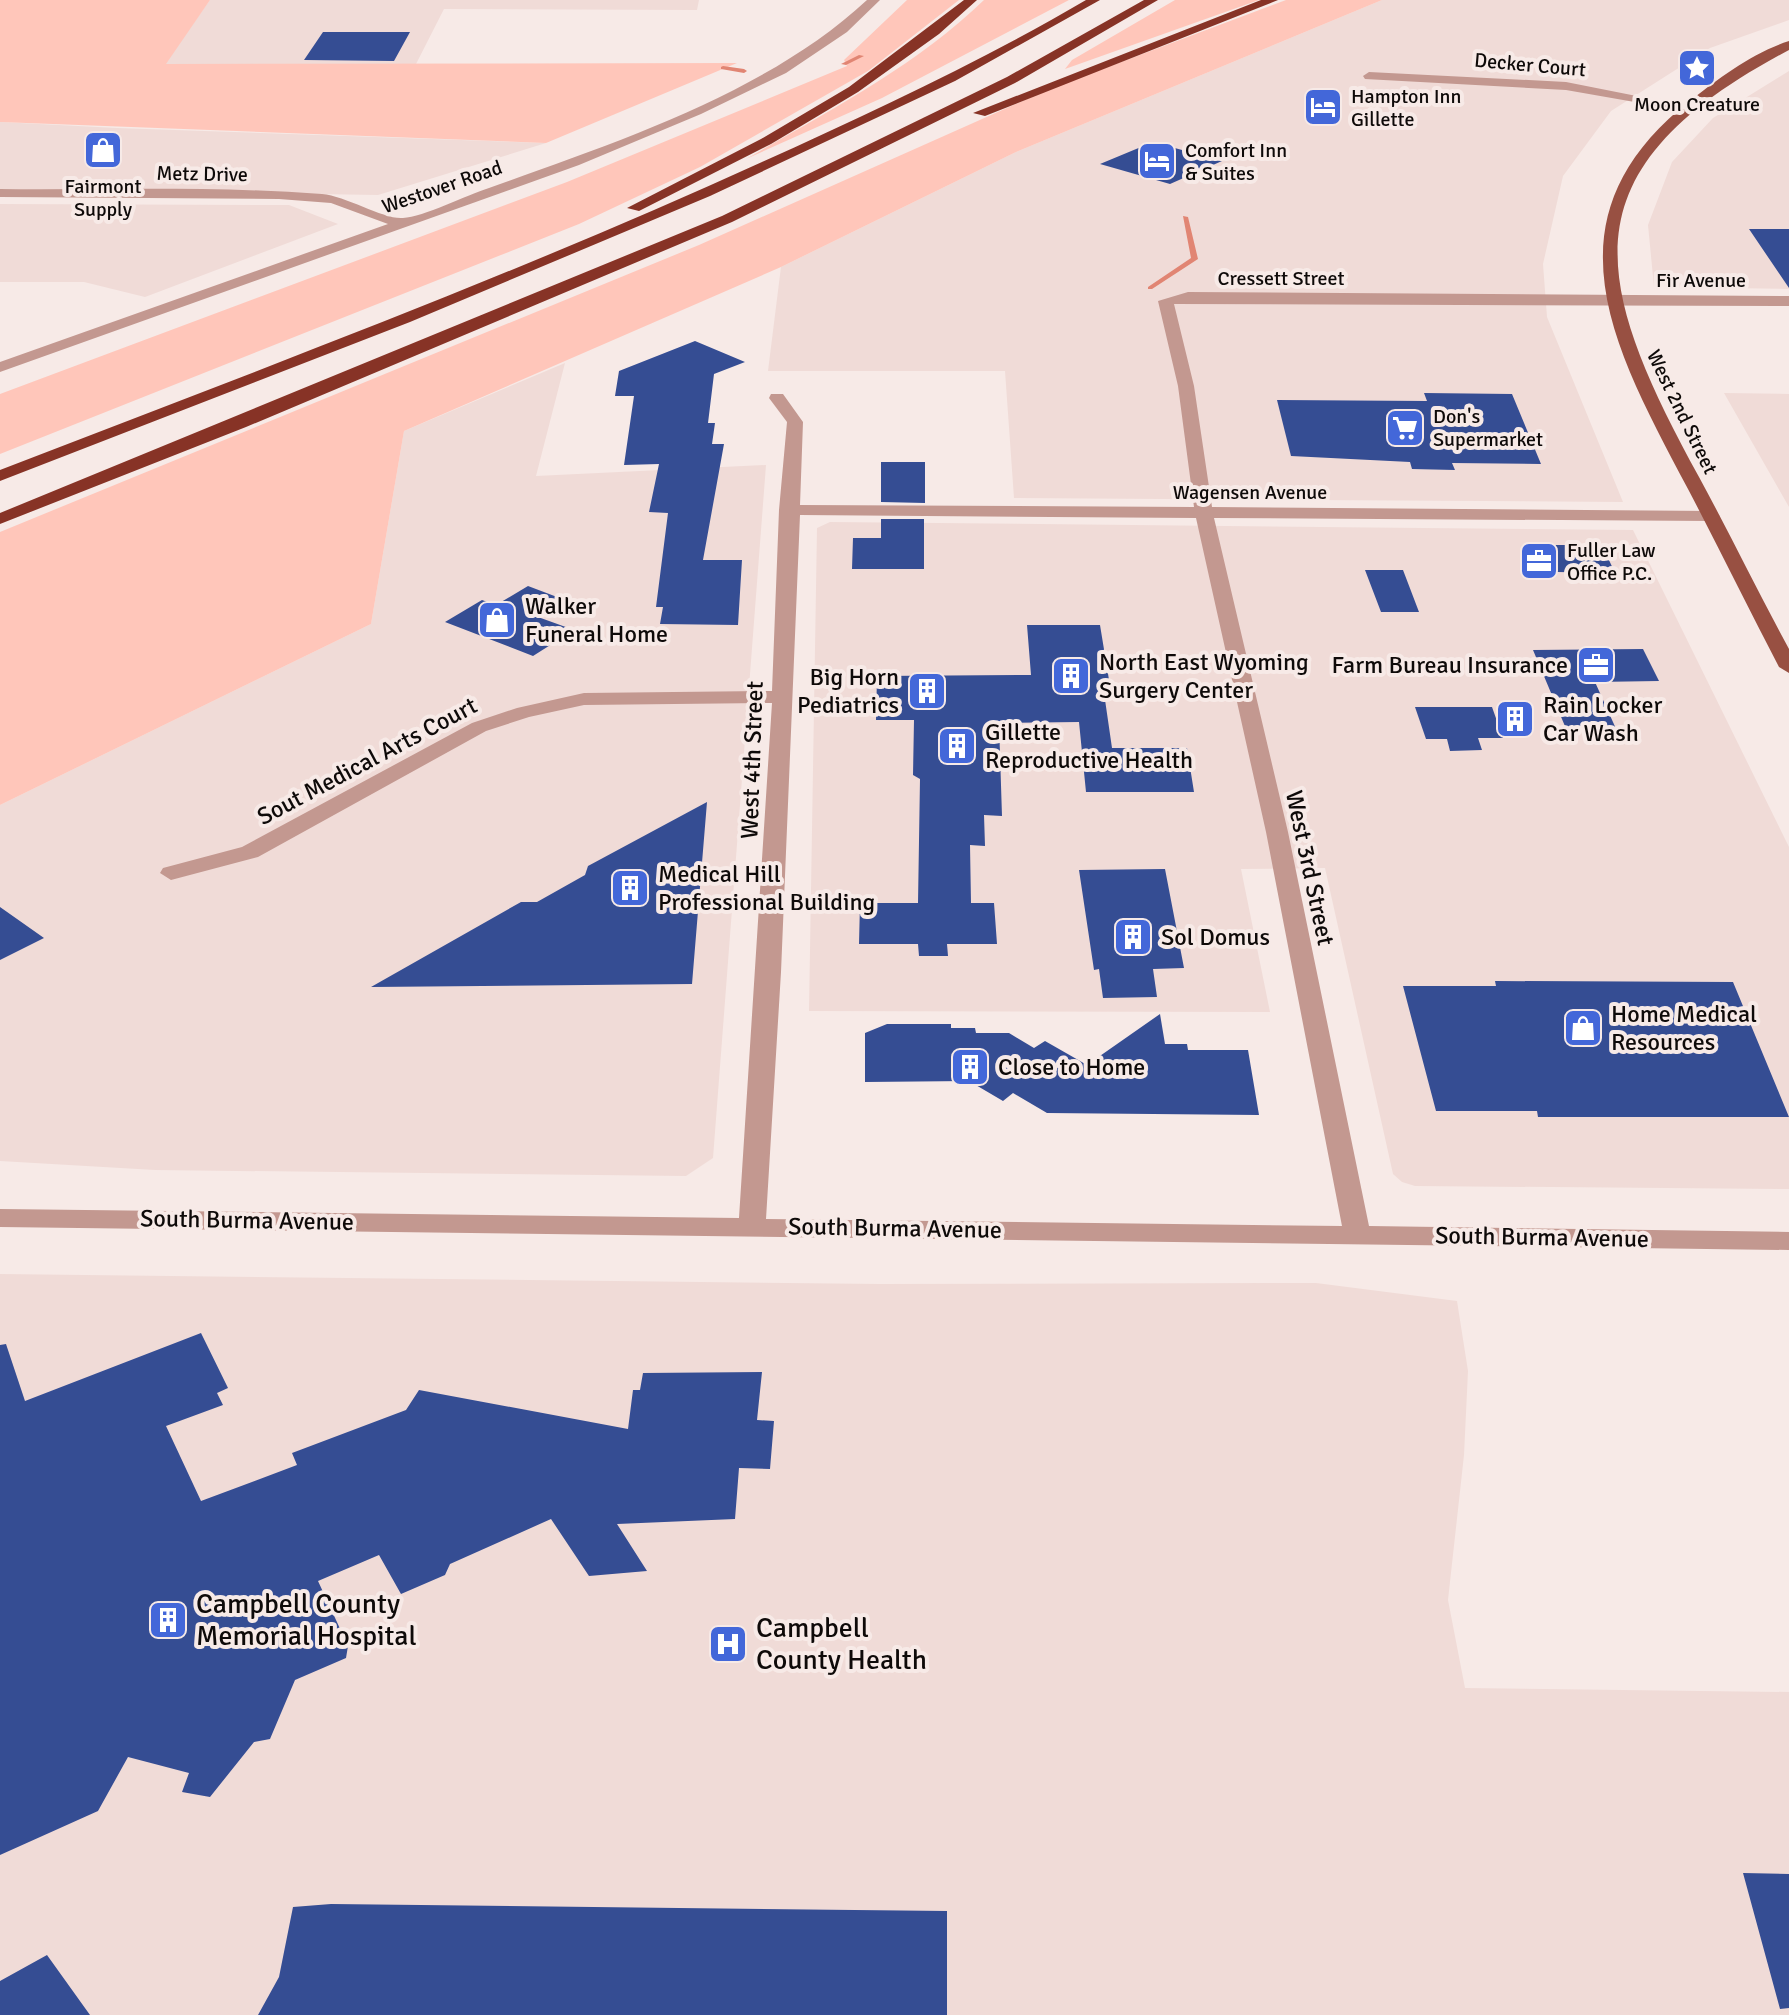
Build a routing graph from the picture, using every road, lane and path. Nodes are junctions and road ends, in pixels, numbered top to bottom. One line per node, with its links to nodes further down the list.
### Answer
1 (874, 0): 11 (street, Westover Road)
2 (971, 0): 15 (highway)
3 (1094, 0): 15 (highway)
4 (1152, 0): 10 (highway)
5 (1272, 0): 10 (highway)
6 (1789, 45): 8 (main road, West 2nd Street)
7 (1369, 76): 8 (street, Decker Court)
8 (1686, 107): 12 (main road, West 2nd Street)
9 (0, 193): 11 (street, Metz Drive)
10 (727, 219): 21 (highway)
11 (400, 223): 14 (street, Westover Road)
12 (1613, 300): 13 (street, Fir Avenue); 19 (street, Cressett Street); 20 (main road, West 2nd Street)
13 (1789, 301)
14 (0, 367)
15 (250, 379): 17 (highway)
16 (777, 398): 18 (street, West 4th Street)
17 (0, 476)
18 (788, 510): 19 (street, Wagensen Avenue); 23 (street, West 4th Street)
19 (1204, 514): 20 (street, Wagensen Avenue); 27 (street, West 3rd Street)
20 (1711, 516): 22 (main road, West 2nd Street)
21 (0, 519)
22 (1789, 667)
23 (780, 697): 24 (street, Sout Medical Arts Court); 26 (street, West 4th Street)
24 (171, 873)
25 (0, 1218): 26 (street, South Burma Avenue)
26 (752, 1226): 27 (street, South Burma Avenue)
27 (1357, 1234): 28 (street, South Burma Avenue)
28 (1789, 1241)

